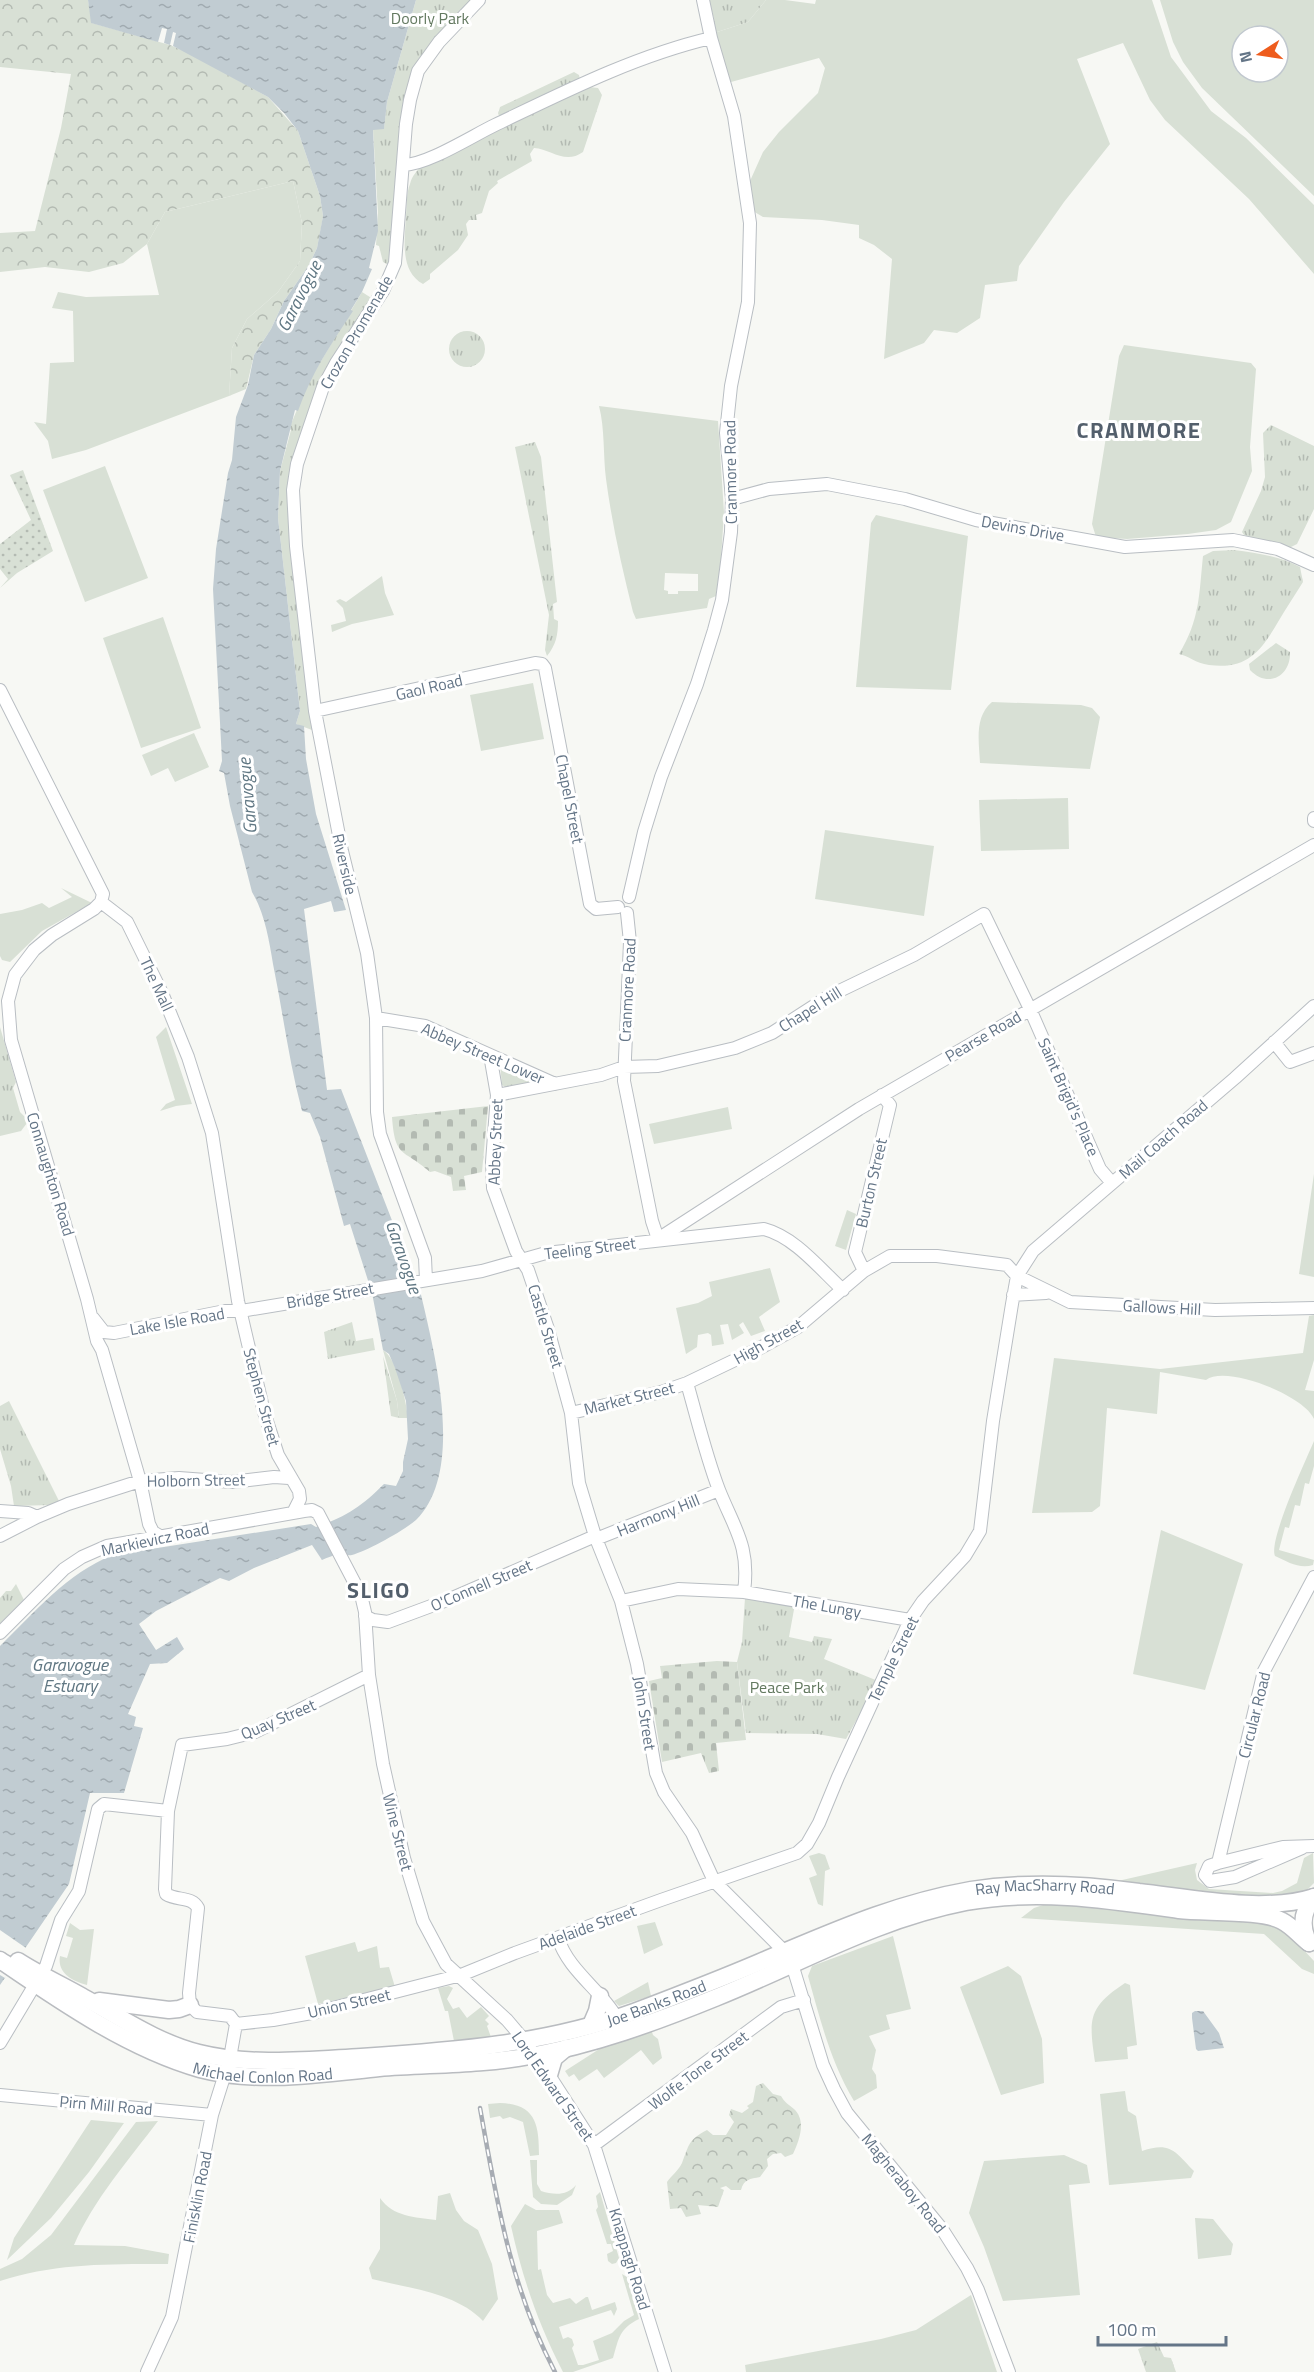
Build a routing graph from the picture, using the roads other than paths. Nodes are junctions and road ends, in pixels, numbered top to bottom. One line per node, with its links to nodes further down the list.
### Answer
1 (478, 0): 4 (street)
2 (703, 0): 3 (street)
3 (711, 38): 4 (street); 5 (street, Cranmore Road)
4 (403, 165): 9 (street, Crozon Promenade)
5 (732, 499): 6 (street, Devins Drive); 12 (street, Cranmore Road)
6 (1314, 565)
7 (542, 664): 9 (street, Gaol Road); 12 (street, Chapel Street)
8 (0, 690): 11 (street)
9 (315, 711): 16 (street, Riverside)
10 (1314, 844): 15 (street, Pearse Road)
11 (100, 902): 36 (street, The Mall); 37 (street, Connaughton Road)
12 (623, 910): 20 (street, Cranmore Road)
13 (984, 914): 15 (street, Saint Brigid's Place); 20 (street, Chapel Hill)
14 (1314, 1006): 17 (street, Mail Coach Road)
15 (1030, 1009): 23 (street, Pearse Road); 24 (street, Saint Brigid's Place)
16 (376, 1018): 19 (street, Abbey Street Lower); 31 (street, Riverside)
17 (1274, 1042): 18 (street); 24 (street, Mail Coach Road)
18 (1314, 1053)
19 (490, 1055): 21 (street, Abbey Street Lower); 22 (street, Abbey Street)
20 (624, 1068): 21 (street, Chapel Hill); 27 (street)
21 (555, 1084): 22 (street, Chapel Hill)
22 (497, 1095): 28 (street, Abbey Street)
23 (882, 1095): 25 (street, Pearse Road); 29 (street, Burton Street)
24 (1112, 1183): 30 (street, Mail Coach Road)
25 (699, 1214): 26 (street); 27 (street, Pearse Road)
26 (704, 1237): 27 (street, Teeling Street); 32 (street, Teeling Street)
27 (658, 1239): 28 (street, Teeling Street)
28 (522, 1259): 31 (street, Teeling Street); 41 (street, Castle Street)
29 (864, 1271): 30 (street, Gallows Hill); 32 (street, High Street)
30 (1017, 1276): 33 (street, Gallows Hill); 34 (street, Temple Street)
31 (423, 1280): 36 (street, Bridge Street)
32 (843, 1290): 40 (street, High Street)
33 (1047, 1293): 34 (street); 35 (street, Gallows Hill)
34 (1013, 1295): 57 (street, Temple Street)
35 (1314, 1308)
36 (241, 1311): 38 (street, Lake Isle Road); 42 (street, Stephen Street)
37 (93, 1318): 38 (street, Lake Isle Road); 39 (street, Connaughton Road)
38 (114, 1333): 39 (street, Lake Isle Road)
39 (102, 1350): 43 (street, Connaughton Road)
40 (687, 1383): 41 (street, Market Street); 44 (street)
41 (571, 1413): 51 (street, John Street)
42 (289, 1478): 43 (street, Holborn Street); 46 (street, Stephen Street)
43 (140, 1481): 47 (street, Holborn Street); 48 (street, Connaughton Road)
44 (719, 1490): 51 (street, Harmony Hill); 54 (street)
45 (0, 1511): 47 (street)
46 (299, 1512): 50 (street, Markievicz Road); 56 (street, Wine Street)
47 (37, 1517): 49 (street, Holborn Street)
48 (149, 1524): 50 (street); 52 (street)
49 (0, 1536)
50 (160, 1536): 52 (street, Markievicz Road)
51 (595, 1538): 55 (street, John Street); 56 (street, O'Connell Street)
52 (134, 1540): 58 (street, Markievicz Road)
53 (1314, 1577): 62 (street, Circular Road)
54 (744, 1592): 55 (street, The Lungy); 57 (street, The Lungy)
55 (621, 1601): 63 (street, John Street)
56 (365, 1617): 59 (street, Wine Street)
57 (910, 1620): 63 (street, Temple Street)
58 (0, 1633)
59 (369, 1675): 60 (street, Quay Street); 71 (street, Wine Street)
60 (168, 1811): 72 (street); 76 (street)
61 (1308, 1847): 62 (street, Circular Road); 62 (street, Circular Road)
62 (1218, 1863)
63 (714, 1881): 65 (street, Adelaide Street); 68 (street)
64 (1314, 1897): 66 (highway); 68 (highway, Ray MacSharry Road)
65 (558, 1938): 71 (street, Adelaide Street); 73 (street)
66 (1311, 1946): 68 (highway, Ray MacSharry Road)
67 (0, 1948): 70 (highway)
68 (788, 1958): 74 (street, Magheraboy Road); 78 (highway, Joe Banks Road)
69 (0, 1960): 70 (highway)
70 (20, 1968): 72 (highway, Michael Conlon Road)
71 (461, 1975): 77 (street, Union Street); 80 (street, Lord Edward Street)
72 (38, 1978): 75 (highway, Michael Conlon Road); 81 (street); 84 (highway, Michael Conlon Road)
73 (600, 1996): 78 (street); 79 (highway)
74 (803, 1996): 88 (street, Wolfe Tone Street); 91 (street, Magheraboy Road)
75 (89, 2000): 76 (highway); 84 (highway, Michael Conlon Road)
76 (190, 2005): 77 (street, Union Street)
77 (235, 2021): 84 (street, Finisklin Road)
78 (620, 2024): 79 (highway, Joe Banks Road); 82 (highway, Joe Banks Road)
79 (591, 2025): 80 (highway, Joe Banks Road)
80 (524, 2040): 83 (street, Lord Edward Street); 84 (highway, Michael Conlon Road)
81 (0, 2043)
82 (567, 2047): 83 (highway, Joe Banks Road); 85 (highway)
83 (534, 2055): 84 (highway, Michael Conlon Road); 85 (street, Lord Edward Street)
84 (227, 2066): 87 (street, Finisklin Road)
85 (549, 2075): 88 (street, Lord Edward Street)
86 (0, 2095): 87 (street, Pirn Mill Road)
87 (212, 2115): 89 (street, Finisklin Road)
88 (594, 2145): 90 (street, Knappagh Road)
89 (147, 2372)
90 (665, 2372)
91 (1009, 2372)

